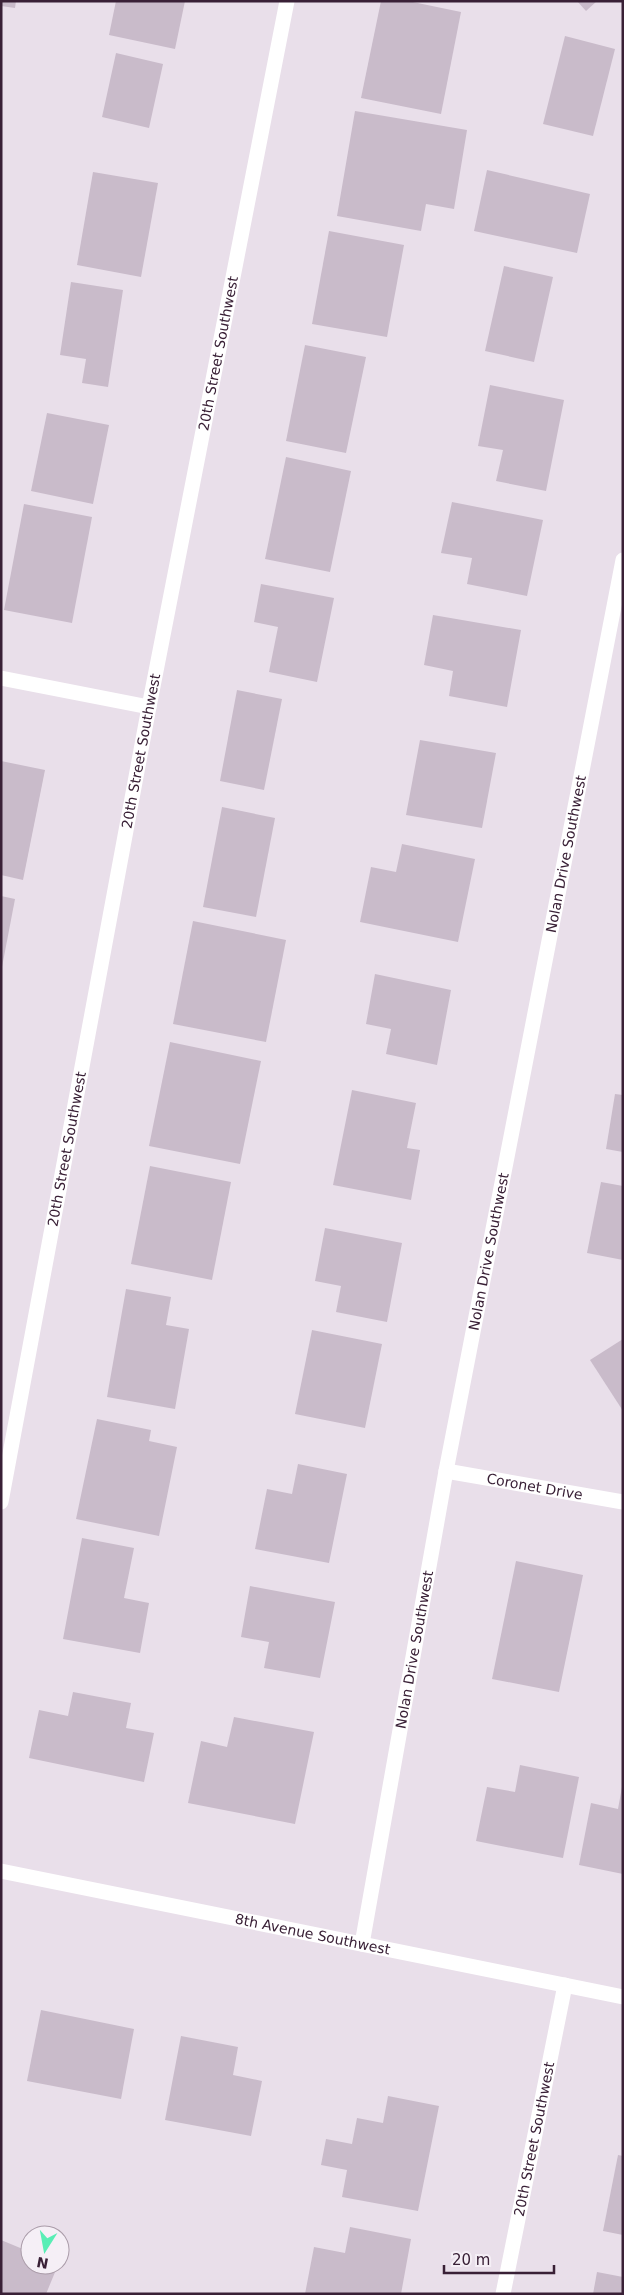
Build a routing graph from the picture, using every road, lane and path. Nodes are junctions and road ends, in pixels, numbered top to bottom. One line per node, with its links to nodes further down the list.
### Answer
1 (287, 1): 4 (street, 20th Street Southwest)
2 (623, 560): 5 (street, Nolan Drive Southwest)
3 (1, 678): 4 (street)
4 (148, 707): 6 (street, 20th Street Southwest)
5 (446, 1471): 7 (street, Coronet Drive); 9 (street, Nolan Drive Southwest)
6 (1, 1502)
7 (623, 1502)
8 (1, 1871): 9 (street, 8th Avenue Southwest)
9 (362, 1944): 10 (street, 8th Avenue Southwest)
10 (565, 1985): 11 (street, 8th Avenue Southwest); 12 (street, 20th Street Southwest)
11 (623, 1997)
12 (503, 2294)

